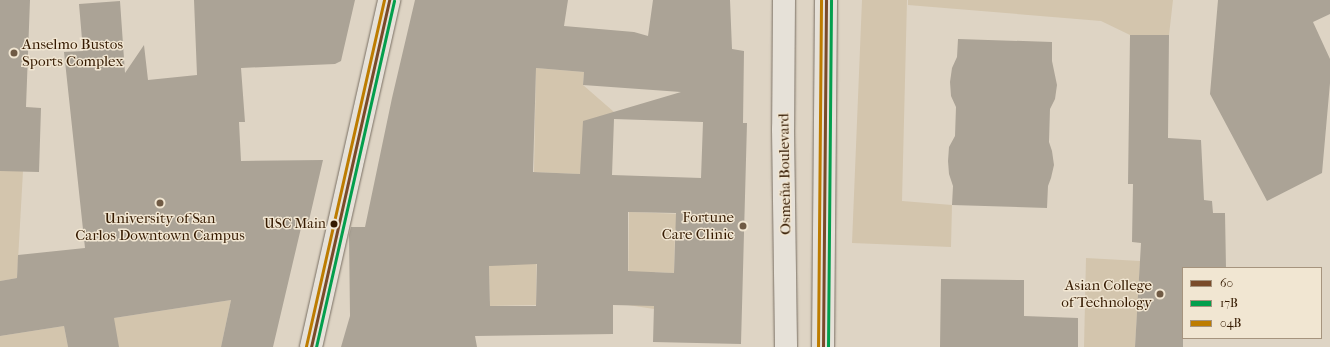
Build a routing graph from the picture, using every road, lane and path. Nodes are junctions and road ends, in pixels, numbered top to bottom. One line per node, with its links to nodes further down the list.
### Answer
1 (389, 0): 4 (main road)
2 (784, 0): 5 (main road, Osmeña Boulevard)
3 (826, 0): 6 (main road)
4 (311, 347)
5 (786, 347)
6 (823, 347)

